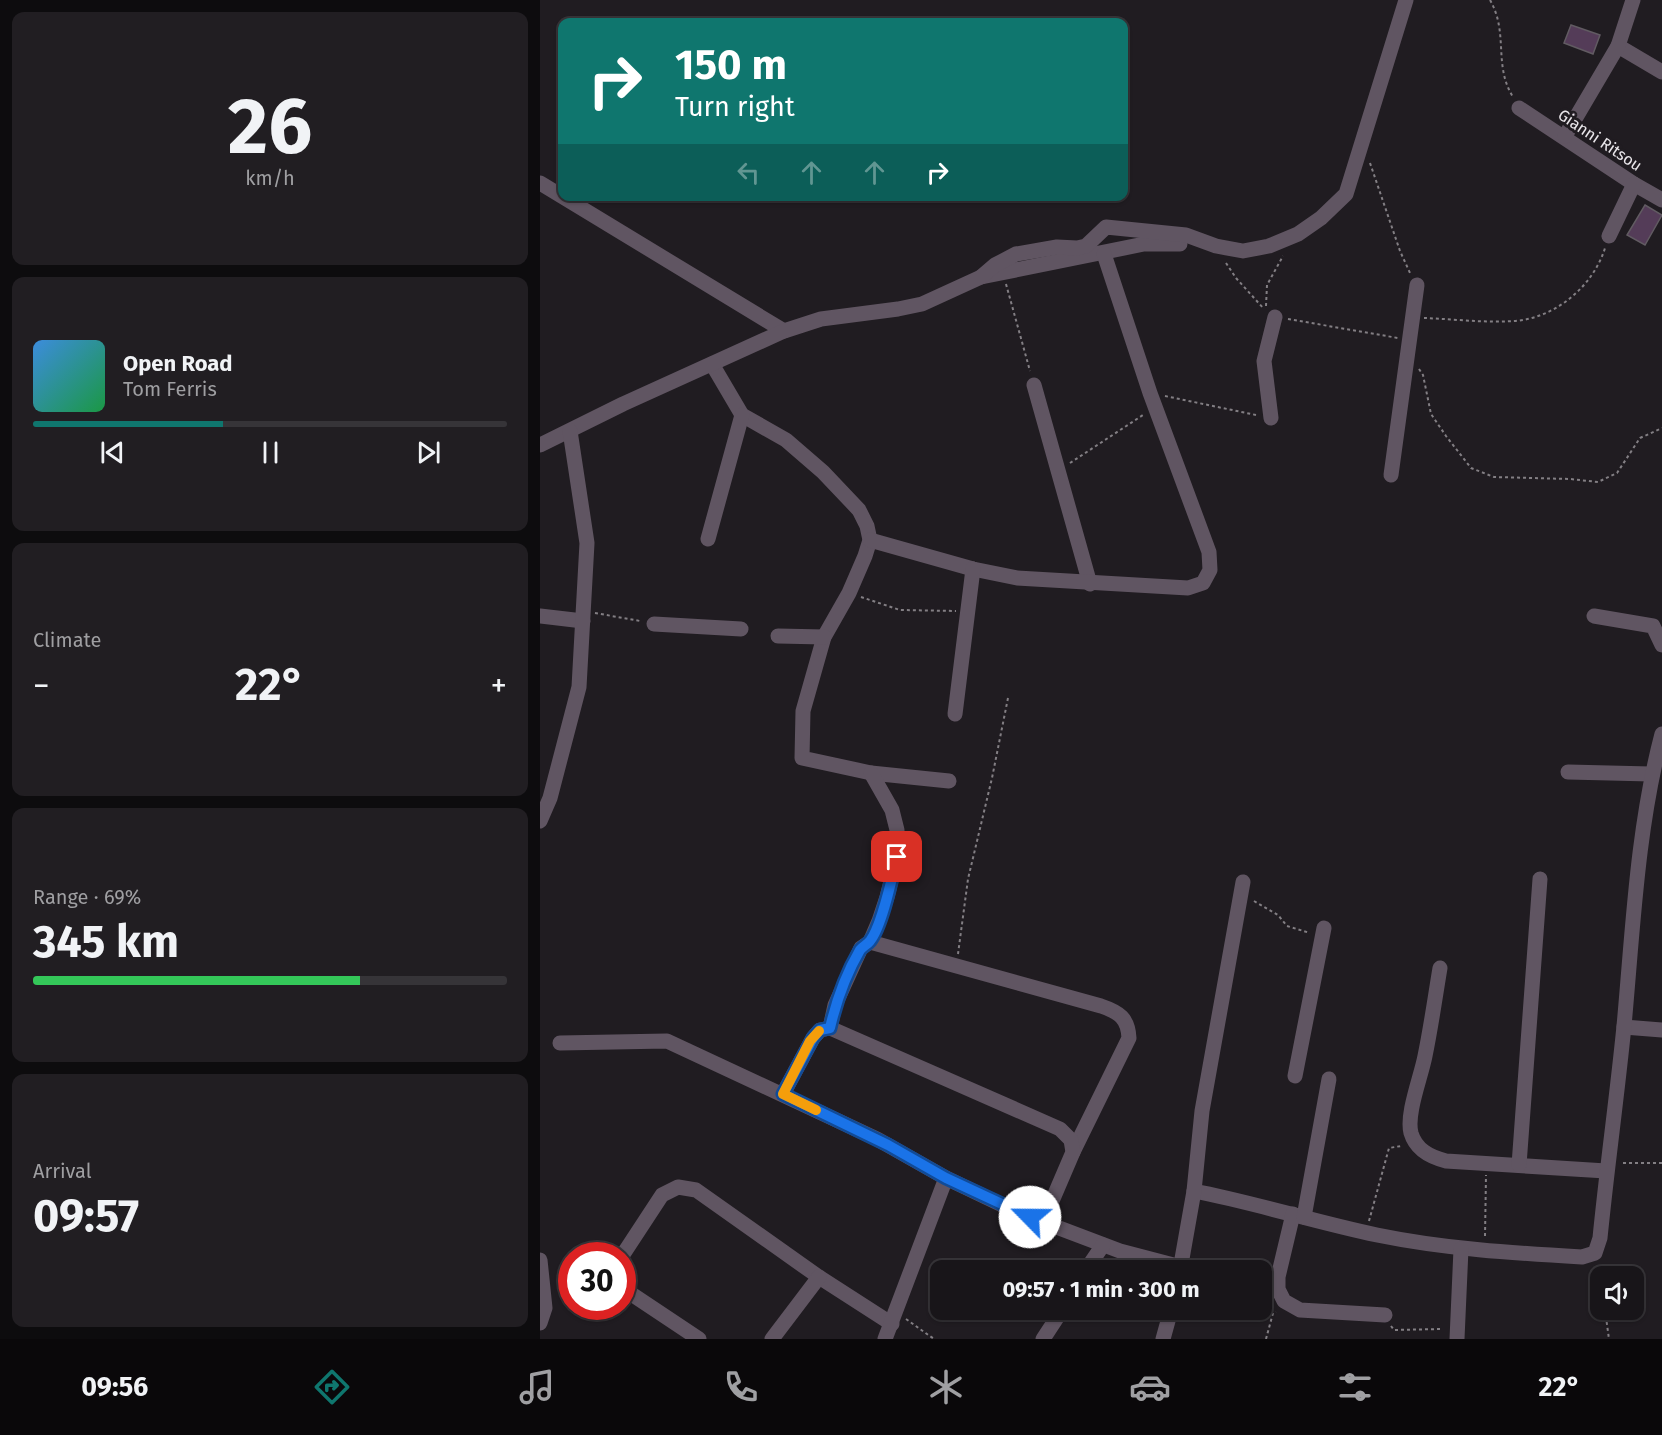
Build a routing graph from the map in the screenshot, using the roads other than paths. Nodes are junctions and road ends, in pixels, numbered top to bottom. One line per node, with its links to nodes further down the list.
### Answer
1 (1406, 0): 14 (street)
2 (1633, 0): 3 (street)
3 (1618, 46): 4 (street); 6 (street)
4 (1662, 72)
5 (1520, 108): 6 (street, Gianni Ritsou)
6 (1564, 136): 8 (street, Gianni Ritsou)
7 (540, 183): 9 (street)
8 (1634, 184): 10 (street, Gianni Ritsou); 12 (street)
9 (558, 194)
10 (1662, 200)
11 (570, 201): 19 (street)
12 (1609, 236)
13 (1180, 244): 15 (street)
14 (1077, 252): 15 (street); 16 (street); 16 (street)
15 (1104, 254): 30 (street)
16 (981, 277): 19 (street)
17 (1417, 285): 26 (street)
18 (1275, 317): 23 (street)
19 (784, 331): 20 (street)
20 (712, 364): 22 (street); 24 (street)
21 (1034, 385): 30 (street)
22 (742, 416): 27 (street); 28 (street)
23 (1271, 418)
24 (570, 431): 25 (street); 31 (street)
25 (540, 445)
26 (1391, 474)
27 (708, 539)
28 (870, 540): 29 (street); 37 (street)
29 (973, 569): 30 (street); 39 (street)
30 (1090, 584)
31 (583, 615): 32 (street); 45 (street)
32 (540, 616)
33 (1594, 616): 38 (street)
34 (654, 624): 35 (street)
35 (741, 629)
36 (778, 636): 37 (street)
37 (824, 637): 42 (street)
38 (1662, 645)
39 (955, 714)
40 (1662, 734): 43 (street)
41 (1568, 772): 43 (street)
42 (871, 773): 44 (street); 49 (street)
43 (1651, 774): 51 (street)
44 (949, 781)
45 (540, 821)
46 (1540, 879): 59 (street)
47 (1242, 888): 62 (street)
48 (1324, 932): 55 (street)
49 (870, 942): 52 (street); 58 (street)
50 (1440, 969): 59 (street)
51 (1624, 1027): 53 (street); 60 (street)
52 (830, 1028): 57 (street); 58 (street)
53 (1662, 1030)
54 (560, 1043): 57 (street)
55 (1295, 1076)
56 (1329, 1079): 63 (street)
57 (783, 1094): 61 (street)
58 (1073, 1152): 64 (street)
59 (1519, 1165): 60 (street)
60 (1607, 1167): 67 (street)
61 (946, 1178): 64 (street); 75 (street)
62 (1194, 1191): 63 (street); 71 (street)
63 (1299, 1216): 67 (street); 74 (street)
64 (1043, 1222): 66 (street)
65 (631, 1242): 72 (street)
66 (1103, 1245): 69 (street); 70 (street)
67 (1461, 1249): 79 (street)
68 (540, 1260): 78 (street)
69 (1093, 1260)
70 (1152, 1260)
71 (1182, 1260)
72 (819, 1277): 75 (street); 81 (street)
73 (636, 1297): 80 (street)
74 (1384, 1316)
75 (894, 1318): 82 (street)
76 (1055, 1320): 83 (street)
77 (1168, 1320): 84 (street)
78 (540, 1323)
79 (1457, 1334)
80 (699, 1339)
81 (772, 1339)
82 (885, 1339)
83 (1043, 1339)
84 (1163, 1339)

